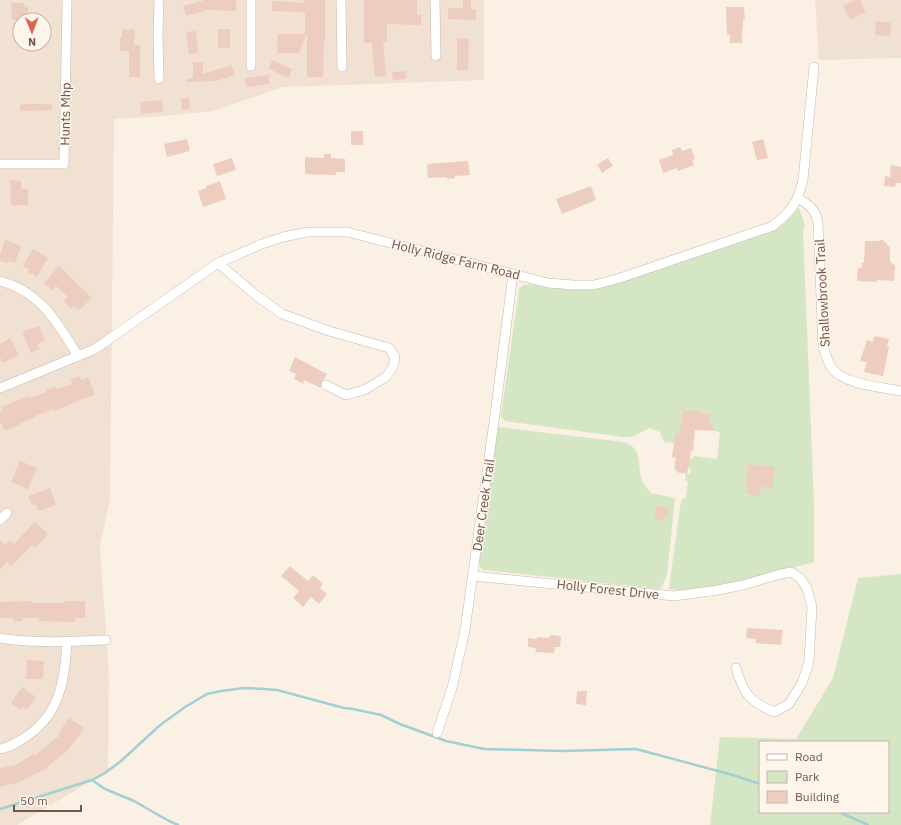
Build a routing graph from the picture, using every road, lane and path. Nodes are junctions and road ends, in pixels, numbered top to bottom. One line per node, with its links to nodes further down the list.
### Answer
1 (67, 0): 11 (street, Hunts Mhp)
2 (159, 0): 10 (street)
3 (251, 0): 7 (street)
4 (341, 0): 8 (street)
5 (435, 0): 6 (street)
6 (436, 56)
7 (252, 66)
8 (342, 67)
9 (814, 67): 12 (street, Holly Ridge Farm Road)
10 (159, 79)
11 (0, 164)
12 (798, 198): 14 (street, Holly Ridge Farm Road); 19 (street, Shallowbrook Trail)
13 (218, 263): 14 (street, Holly Ridge Farm Road); 16 (street, Holly Ridge Farm Road); 17 (street)
14 (513, 274): 22 (street, Deer Creek Trail)
15 (0, 281): 16 (street)
16 (78, 356): 18 (street, Holly Ridge Farm Road)
17 (326, 385)
18 (0, 388)
19 (901, 391)
20 (7, 513): 21 (street)
21 (0, 520)
22 (473, 576): 26 (street, Holly Forest Drive); 27 (street, Deer Creek Trail)
23 (0, 638): 25 (street)
24 (106, 640): 25 (street)
25 (67, 641): 28 (street)
26 (736, 668)
27 (437, 733)
28 (0, 749)

